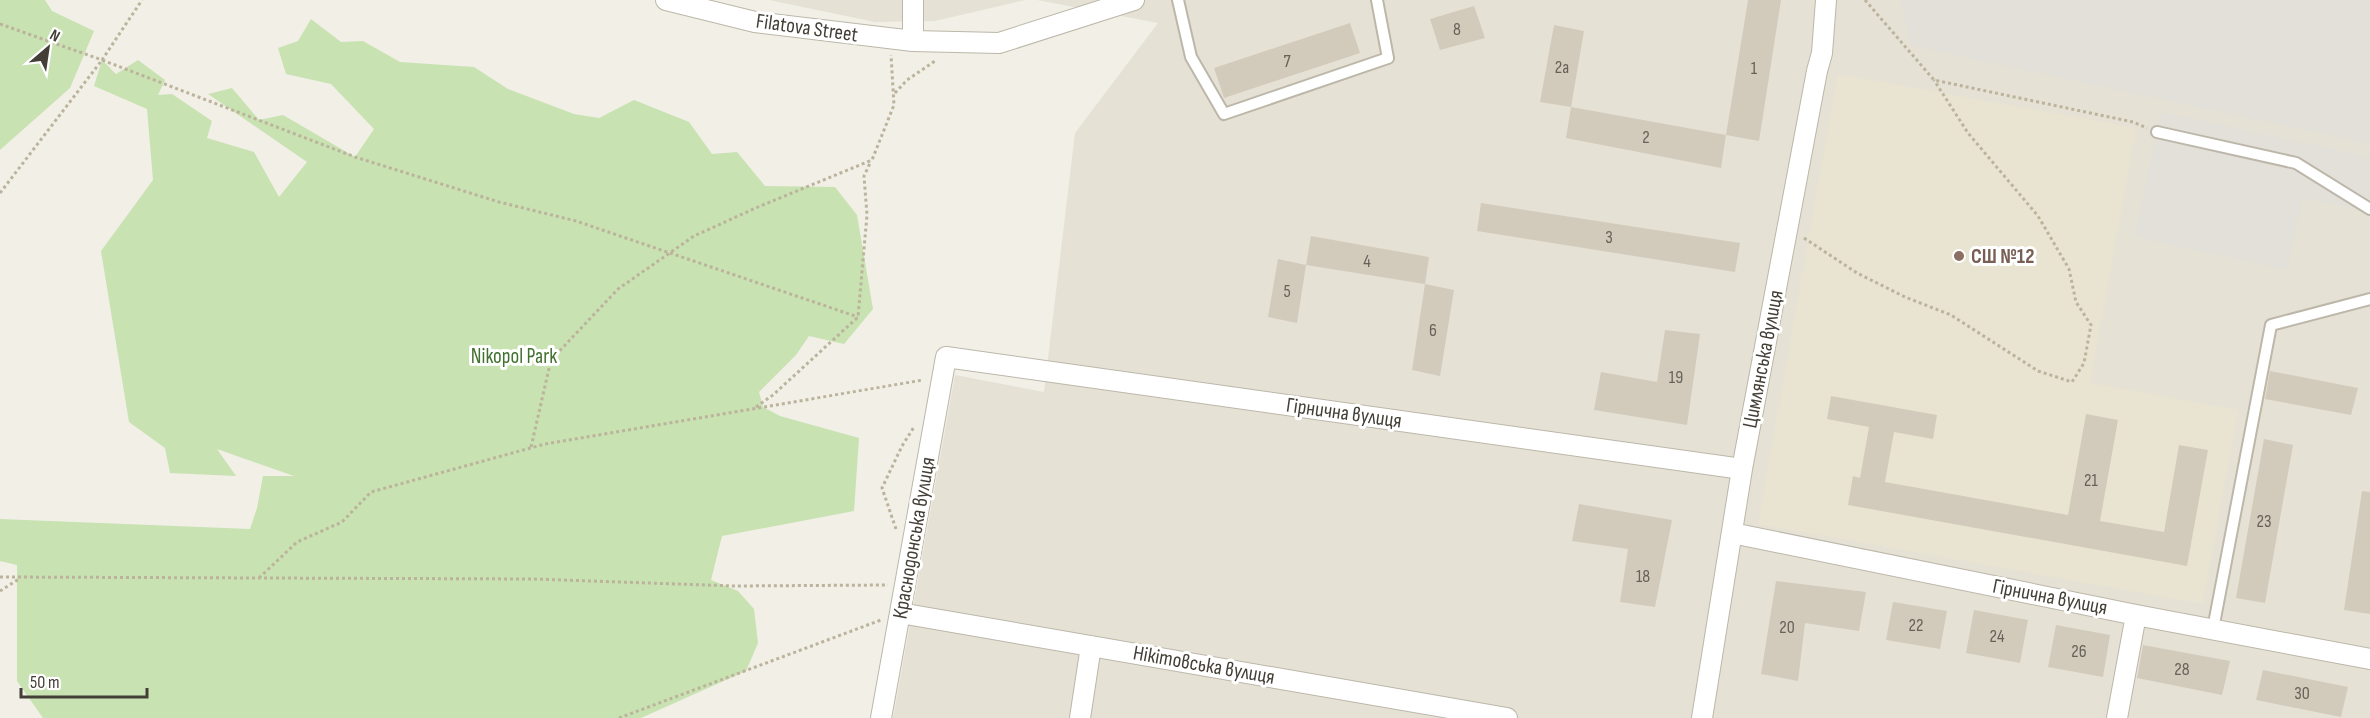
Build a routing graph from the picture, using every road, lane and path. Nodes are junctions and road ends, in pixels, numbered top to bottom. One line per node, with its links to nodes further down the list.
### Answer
1 (142, 0): 13 (path)
2 (666, 0): 10 (street, Filatova Street)
3 (913, 0): 11 (street)
4 (1134, 0): 12 (street, Filatova Street)
5 (1178, 0): 6 (lane)
6 (1377, 0)
7 (1826, 0): 20 (street, Цимлянська вулиця)
8 (1865, 0): 14 (path)
9 (0, 24): 13 (path)
10 (890, 39): 11 (street, Filatova Street); 15 (path)
11 (913, 41): 12 (street, Filatova Street)
12 (955, 42): 15 (path)
13 (102, 60): 18 (path); 22 (path)
14 (1934, 80): 16 (path); 20 (path)
15 (895, 93): 17 (path)
16 (2157, 132): 19 (lane)
17 (872, 160): 22 (path); 26 (path)
18 (0, 193)
19 (2370, 209)
20 (1789, 226): 27 (street, Цимлянська вулиця)
21 (2370, 299): 37 (lane)
22 (858, 317): 24 (path)
23 (944, 367): 24 (path); 27 (street, Гірнична вулиця); 29 (street, Краснодонська вулиця)
24 (755, 408): 26 (path)
25 (915, 427): 29 (path)
26 (531, 447): 32 (path)
27 (1742, 469): 28 (street, Цимлянська вулиця)
28 (1732, 532): 36 (street, Гірнична вулиця); 45 (street, Цимлянська вулиця)
29 (913, 543): 33 (street, Краснодонська вулиця)
30 (0, 578): 31 (path)
31 (20, 578): 32 (path); 34 (path)
32 (258, 579): 33 (path)
33 (905, 586): 35 (street, Краснодонська вулиця)
34 (0, 591)
35 (900, 613): 38 (street, Нікітовська вулиця); 41 (path); 42 (street, Краснодонська вулиця)
36 (2136, 615): 37 (street, Гірнична вулиця); 46 (street)
37 (2213, 629): 39 (street, Гірнична вулиця)
38 (1091, 646): 40 (street, Нікітовська вулиця); 43 (street)
39 (2370, 659)
40 (1466, 715): 44 (street, Нікітовська вулиця)
41 (619, 718)
42 (881, 718)
43 (1080, 718)
44 (1507, 718)
45 (1702, 718)
46 (2117, 718)

